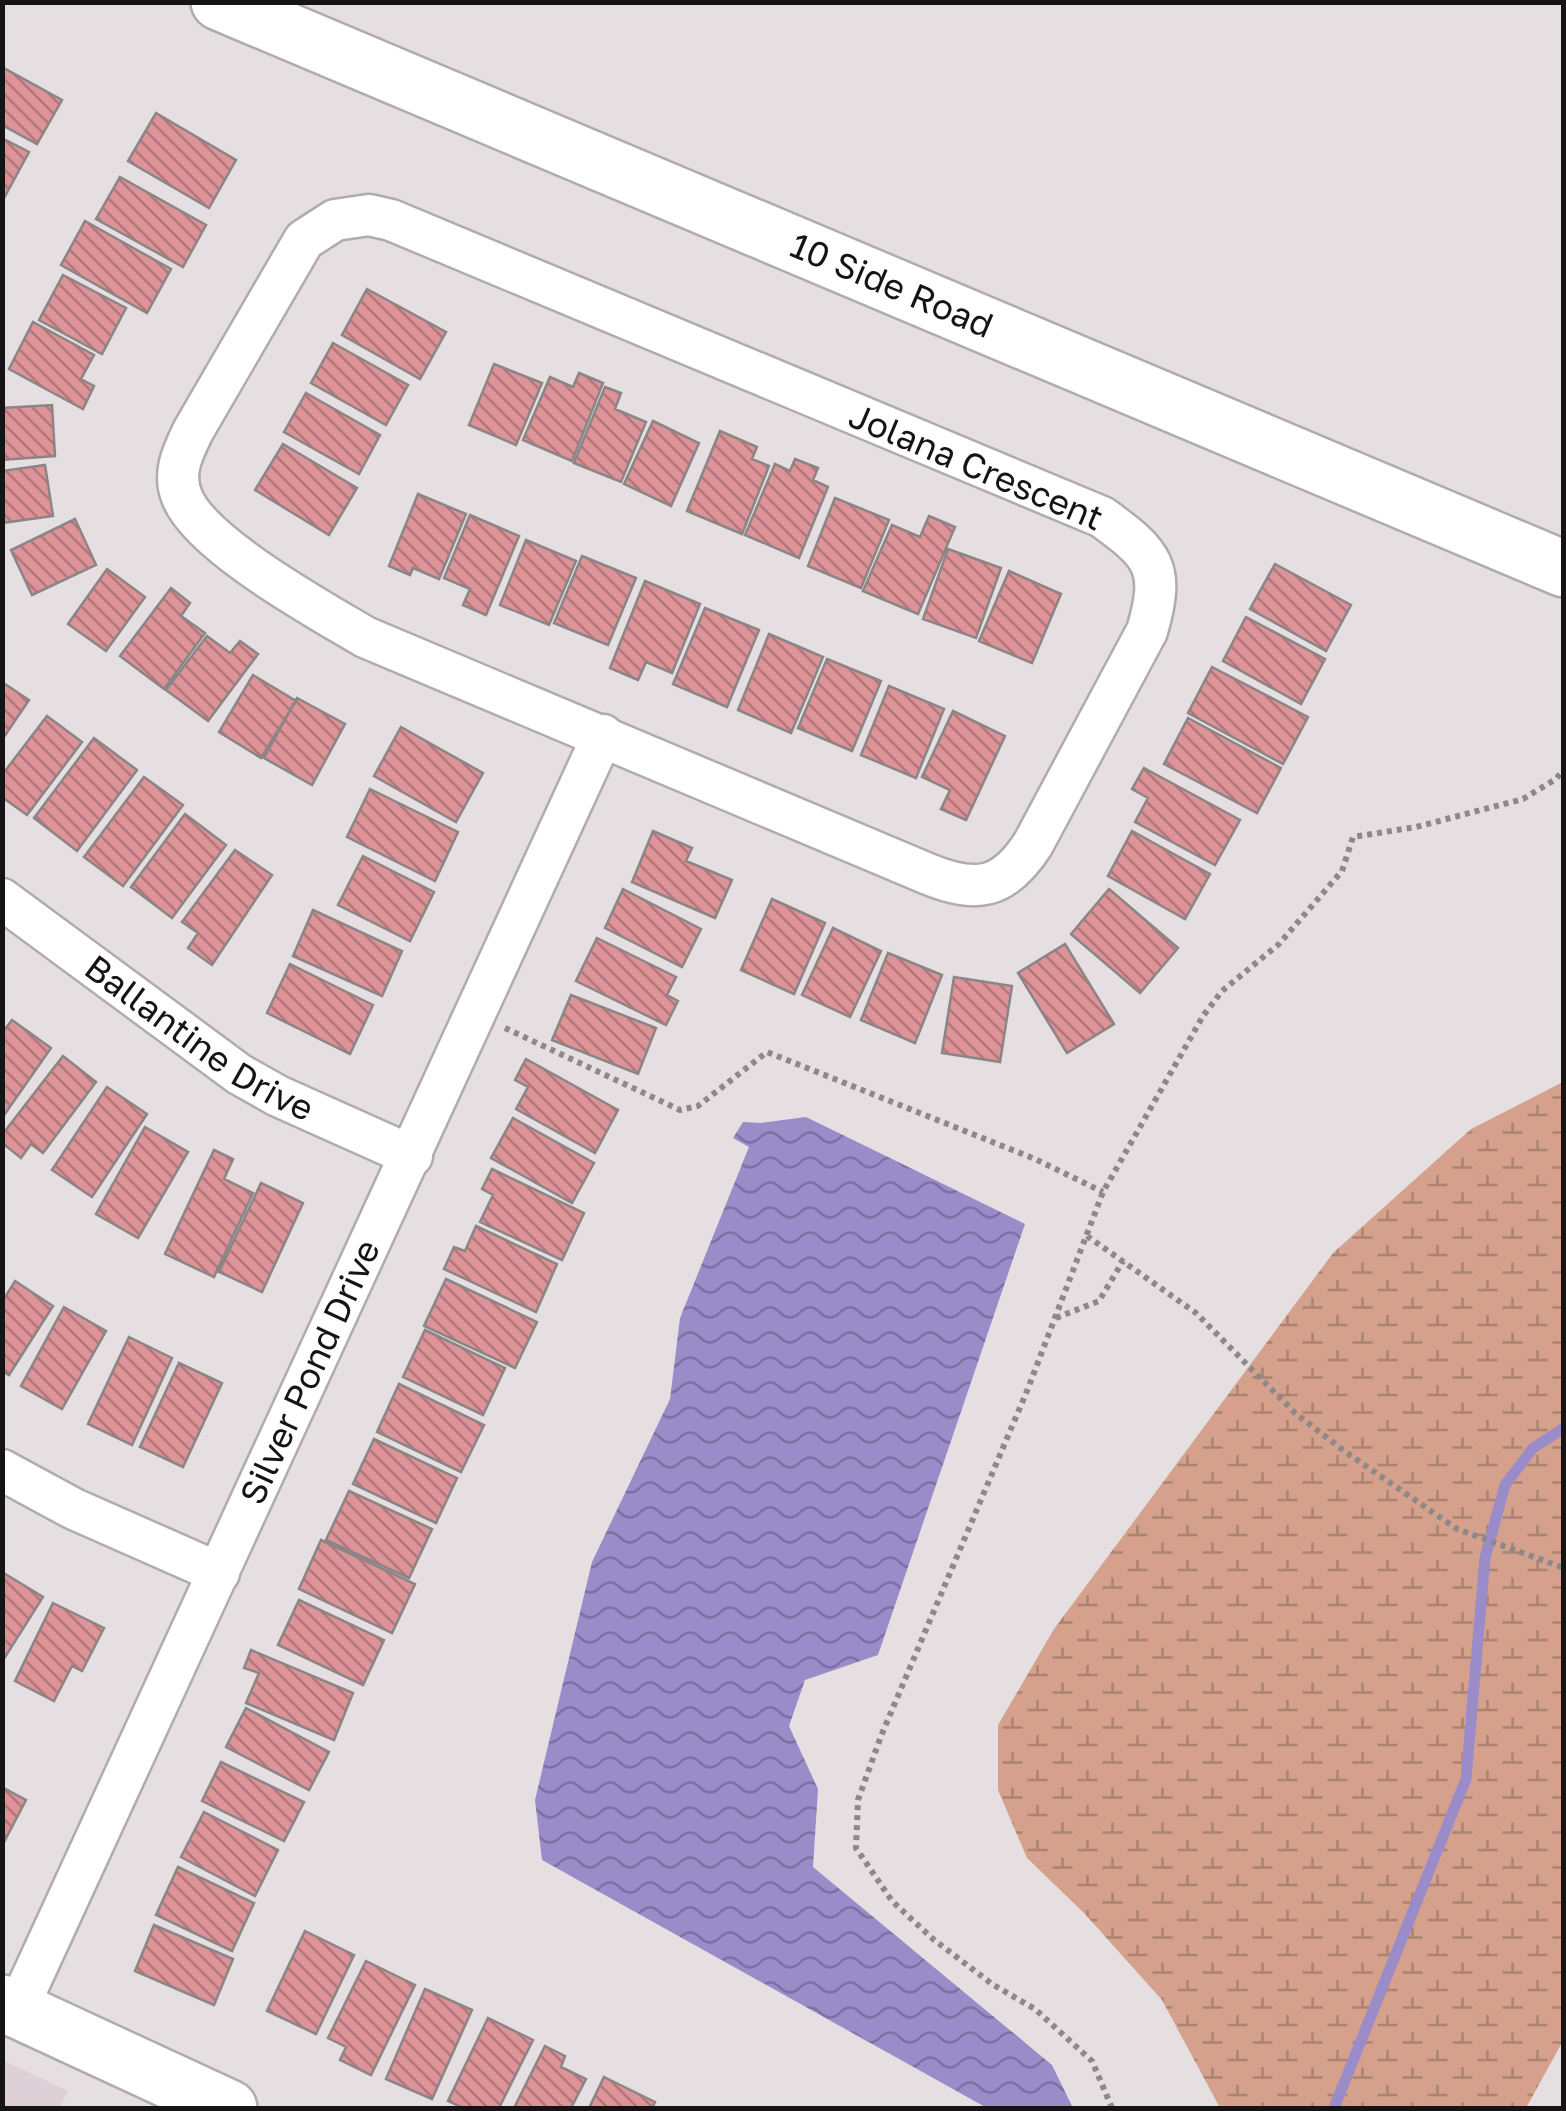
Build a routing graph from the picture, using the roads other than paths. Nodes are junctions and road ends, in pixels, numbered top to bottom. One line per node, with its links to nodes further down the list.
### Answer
1 (219, 2): 2 (main road, 10 Side Road)
2 (1564, 569)
3 (604, 735): 3 (street, Jolana Crescent); 5 (street, Silver Pond Drive)
4 (2, 899): 5 (street, Ballantine Drive)
5 (412, 1156): 7 (street, Silver Pond Drive)
6 (2, 1470): 7 (street)
7 (219, 1573): 8 (street, Silver Pond Drive)
8 (10, 2007): 9 (main road)
9 (228, 2108)

